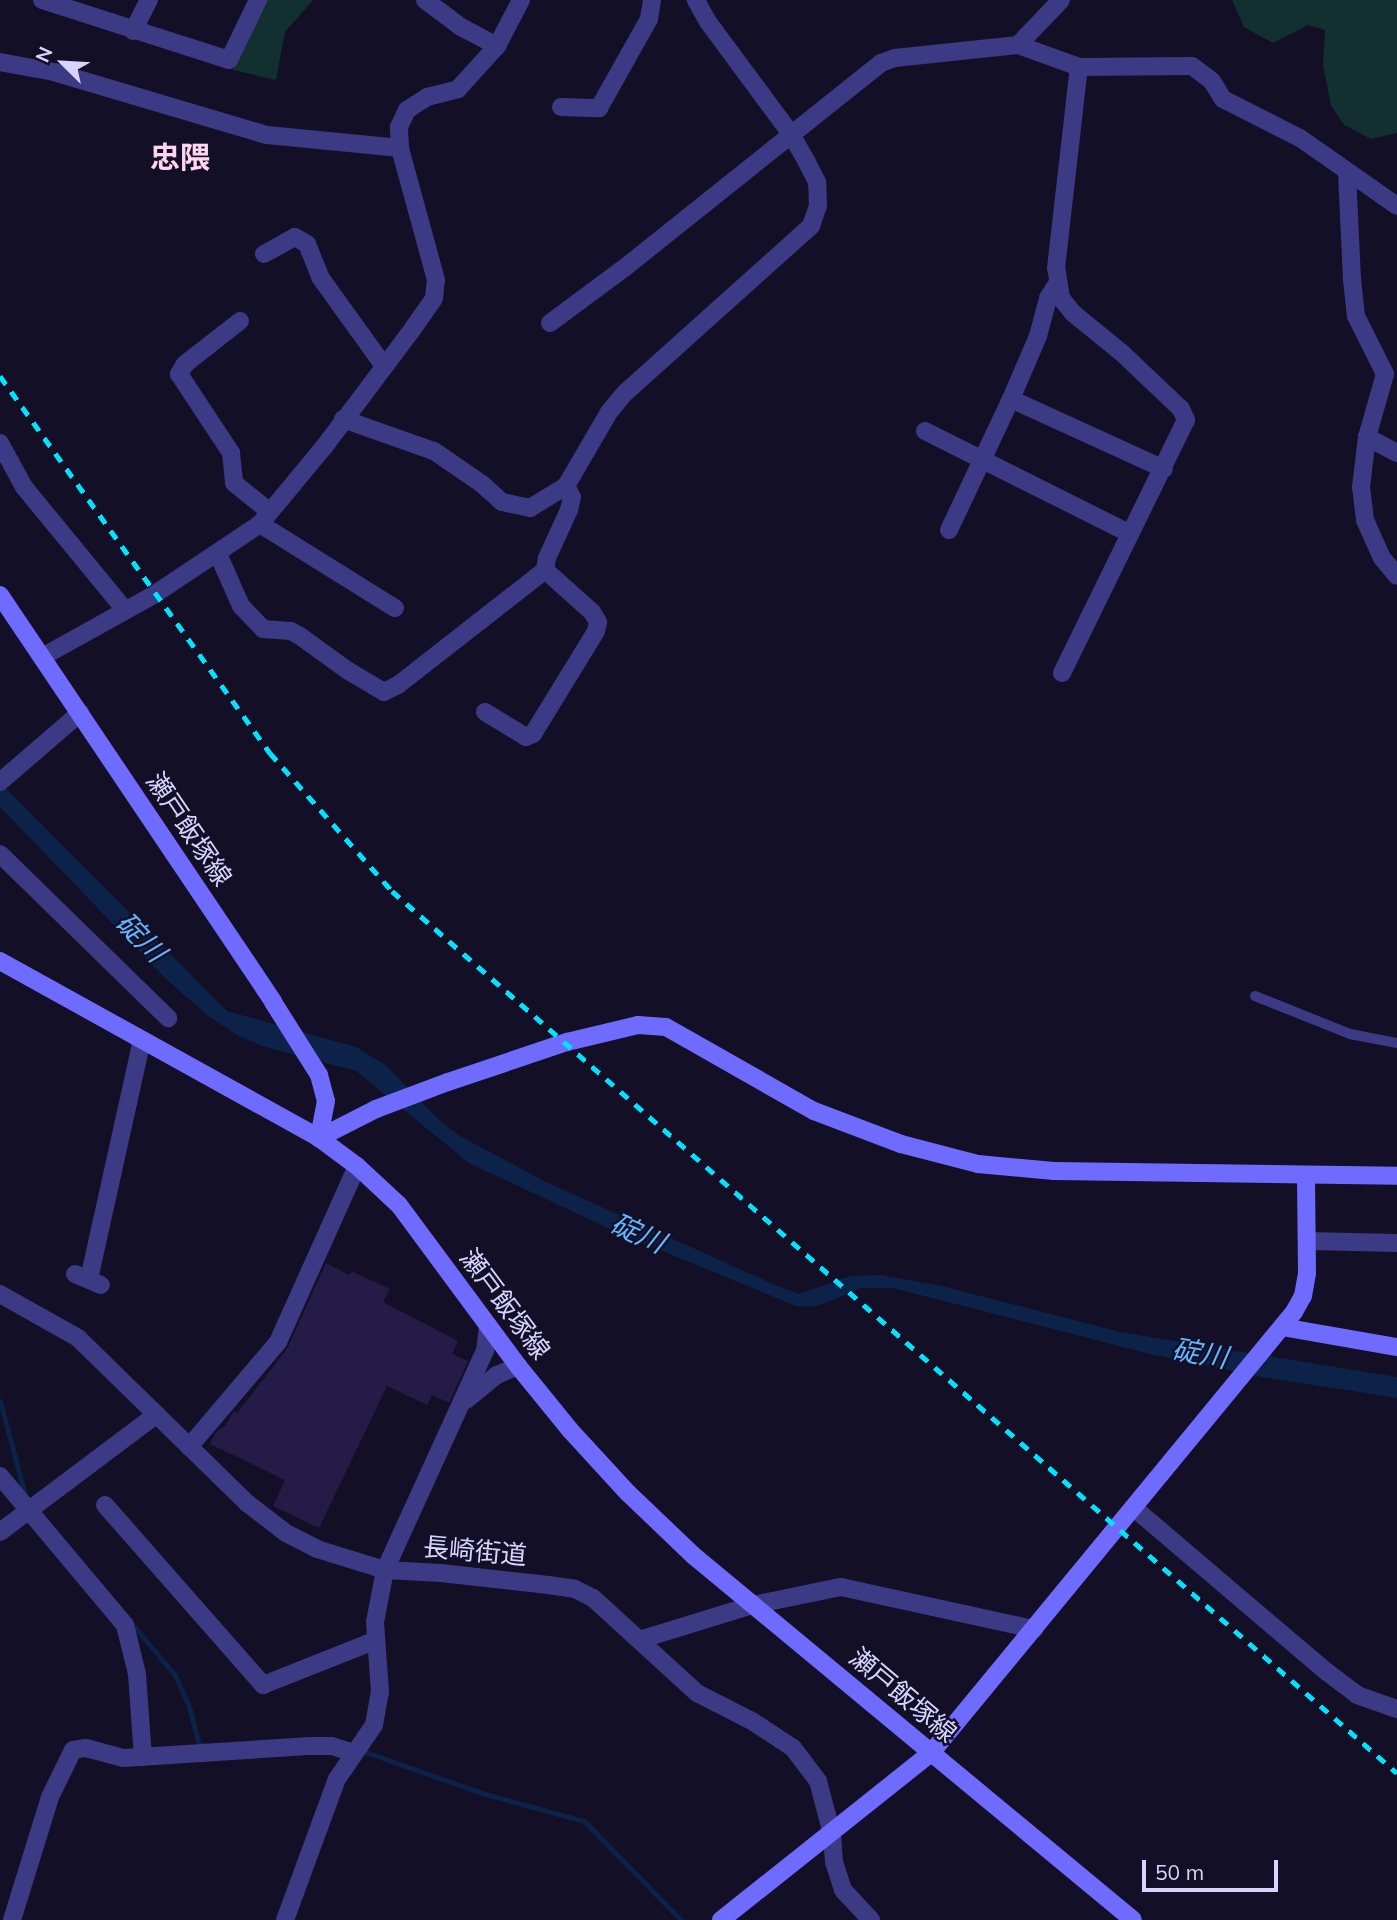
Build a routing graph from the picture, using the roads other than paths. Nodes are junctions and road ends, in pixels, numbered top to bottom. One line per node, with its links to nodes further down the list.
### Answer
1 (43, 0): 9 (street)
2 (149, 0): 9 (street)
3 (258, 0): 9 (street)
4 (425, 0): 11 (street)
5 (522, 0): 11 (street)
6 (652, 0): 14 (street)
7 (696, 0): 15 (street)
8 (1061, 0): 10 (street)
9 (133, 31)
10 (1018, 45): 13 (street); 15 (street)
11 (497, 46): 16 (street)
12 (0, 62): 16 (street)
13 (1079, 67): 17 (street); 20 (street)
14 (561, 107)
15 (791, 134): 22 (street); 32 (street)
16 (400, 148): 23 (street)
17 (1347, 173): 18 (street); 27 (street)
18 (1397, 206)
19 (264, 254): 23 (street)
20 (1057, 284): 24 (street); 31 (street)
21 (240, 321): 33 (street)
22 (550, 323)
23 (384, 366): 25 (street)
24 (1011, 399): 30 (street); 31 (street)
25 (343, 419): 32 (street); 33 (street)
26 (925, 431): 30 (street)
27 (1367, 437): 29 (street); 38 (street)
28 (0, 443): 41 (street)
29 (1397, 453)
30 (981, 459): 34 (street); 35 (street)
31 (1164, 469): 35 (street)
32 (566, 486): 37 (street)
33 (265, 518): 36 (street); 40 (street)
34 (949, 530)
35 (1129, 533): 43 (street)
36 (218, 554): 37 (street); 41 (street)
37 (545, 570): 44 (street)
38 (1397, 576)
39 (0, 595): 42 (street, 瀬戸飯塚線)
40 (395, 608)
41 (125, 610): 42 (street)
42 (42, 657): 45 (street, 瀬戸飯塚線)
43 (1062, 673)
44 (485, 712)
45 (80, 713): 46 (street); 53 (street, 瀬戸飯塚線)
46 (0, 782)
47 (0, 854): 50 (street)
48 (0, 961): 51 (street)
49 (1255, 996): 52 (lane)
50 (167, 1018)
51 (142, 1041): 53 (street); 59 (street)
52 (1397, 1043)
53 (318, 1138): 54 (street, 瀬戸飯塚線); 55 (street)
54 (357, 1166): 61 (street, 瀬戸飯塚線); 67 (street)
55 (1306, 1176): 56 (street); 57 (street)
56 (1397, 1176)
57 (1307, 1241): 58 (street); 62 (street)
58 (1397, 1243)
59 (88, 1279)
60 (0, 1294): 66 (street, 長崎街道)
61 (488, 1325): 64 (street, 瀬戸飯塚線); 65 (street)
62 (1282, 1327): 63 (street); 70 (street)
63 (1397, 1347)
64 (518, 1366): 65 (street); 74 (street, 瀬戸飯塚線)
65 (461, 1405): 73 (street)
66 (157, 1414): 67 (street, 長崎街道); 71 (street)
67 (189, 1447): 73 (street, 長崎街道)
68 (0, 1476): 71 (street)
69 (105, 1505): 77 (street)
70 (1134, 1508): 75 (street); 78 (street)
71 (30, 1510): 72 (street); 81 (street)
72 (0, 1532)
73 (385, 1570): 76 (street, 長崎街道); 77 (street)
74 (753, 1605): 75 (street); 76 (street); 80 (street, 瀬戸飯塚線)
75 (1034, 1629): 80 (street)
76 (639, 1640): 82 (street, 長崎街道)
77 (374, 1641): 79 (street)
78 (1397, 1709)
79 (353, 1753): 81 (street); 84 (street)
80 (931, 1753): 82 (street); 87 (street, 瀬戸飯塚線)
81 (143, 1757): 83 (street)
82 (832, 1834): 85 (street); 86 (street, 長崎街道)
83 (12, 1920)
84 (285, 1920)
85 (721, 1920)
86 (871, 1920)
87 (1133, 1920)

